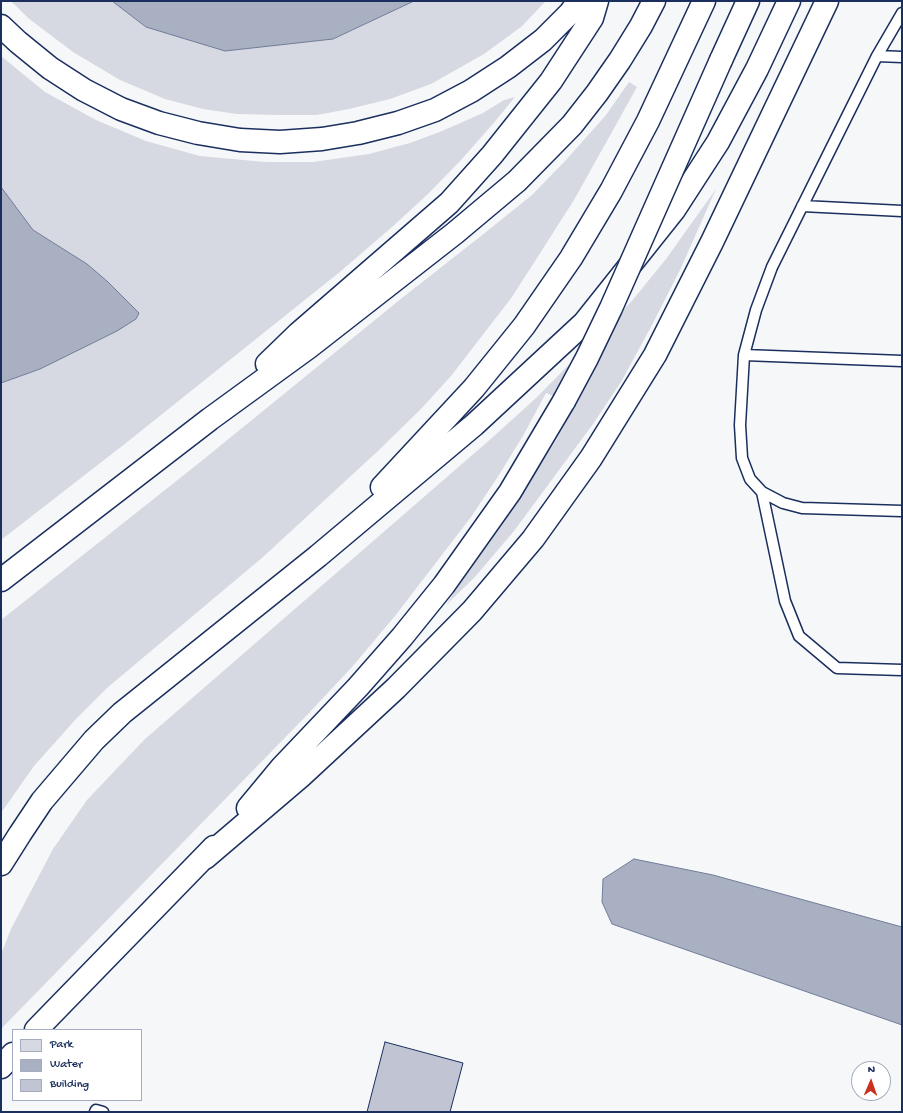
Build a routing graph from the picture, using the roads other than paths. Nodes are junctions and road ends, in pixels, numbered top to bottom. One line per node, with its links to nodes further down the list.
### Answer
1 (579, 1): 9 (highway)
2 (597, 1): 16 (highway)
3 (654, 1): 16 (highway)
4 (704, 1): 19 (highway)
5 (748, 1): 22 (highway, bridge)
6 (789, 1): 19 (highway)
7 (827, 1): 22 (highway)
8 (902, 12): 10 (lane)
9 (1, 26)
10 (877, 56): 11 (lane); 12 (lane)
11 (902, 57)
12 (802, 206): 13 (lane); 14 (lane)
13 (902, 211)
14 (744, 354): 15 (lane); 17 (lane)
15 (902, 361)
16 (210, 418): 20 (highway)
17 (762, 492): 18 (lane); 21 (lane)
18 (902, 511)
19 (318, 556): 23 (highway)
20 (1, 580)
21 (902, 670)
22 (204, 858): 24 (highway)
23 (1, 864)
24 (37, 1029)
25 (12, 1055): 26 (highway)
26 (1, 1067)
27 (96, 1112): 28 (lane)
28 (103, 1112)

